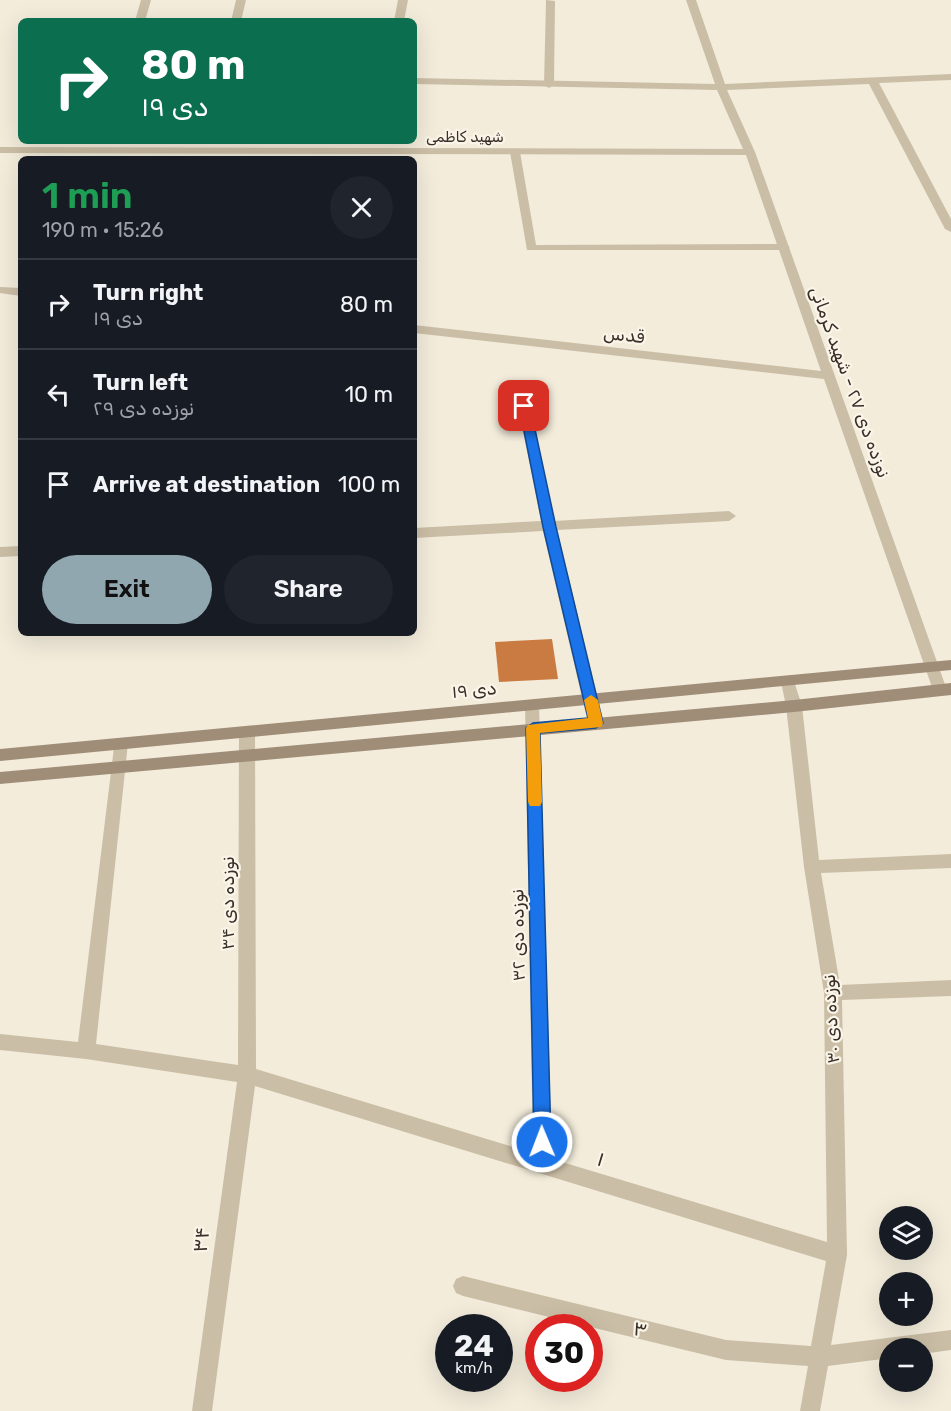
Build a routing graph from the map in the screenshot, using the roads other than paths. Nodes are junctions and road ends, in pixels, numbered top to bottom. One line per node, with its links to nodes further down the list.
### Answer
1 (146, 0): 6 (street)
2 (241, 0): 7 (street)
3 (403, 0): 8 (street)
4 (691, 0): 13 (street, نوزده دی ۲۷ - شهید کرمانی)
5 (550, 1): 12 (street)
6 (141, 18)
7 (237, 18)
8 (400, 18)
9 (951, 77): 10 (street)
10 (872, 80): 13 (street); 20 (street)
11 (417, 81): 12 (street)
12 (549, 86): 13 (street)
13 (722, 87): 16 (street, نوزده دی ۲۷ - شهید کرمانی)
14 (0, 150): 17 (street, شهید کاظمی)
15 (515, 152): 16 (street, شهید کاظمی); 19 (street, شهید کاظمی); 21 (street)
16 (750, 152): 21 (street, نوزده دی ۲۷ - شهید کرمانی)
17 (76, 155): 18 (street, شهید کاظمی)
18 (217, 155): 19 (street, شهید کاظمی)
19 (359, 155)
20 (951, 229)
21 (784, 247): 25 (street, نوزده دی ۲۷ - شهید کرمانی)
22 (0, 290): 23 (street)
23 (18, 292)
24 (417, 329): 25 (street, قدس)
25 (829, 376): 33 (street, نوزده دی ۲۷ - شهید کرمانی)
26 (524, 406): 28 (street)
27 (729, 516): 28 (street)
28 (549, 527): 29 (street); 36 (street)
29 (417, 533)
30 (18, 551): 31 (street)
31 (0, 552)
32 (951, 665): 33 (main road, ۱۹ دی)
33 (932, 666): 34 (main road, ۱۹ دی); 35 (street, نوزده دی ۲۷ - شهید کرمانی)
34 (788, 682): 36 (main road, ۱۹ دی); 38 (street, نوزده دی ۳۰)
35 (946, 690): 38 (main road)
36 (591, 699): 37 (main road, ۱۹ دی); 39 (street)
37 (532, 704): 40 (street, نوزده دی ۳۲); 41 (main road, ۱۹ دی)
38 (794, 706): 39 (main road); 48 (street, نوزده دی ۳۰)
39 (596, 723): 40 (main road)
40 (533, 728): 44 (main road); 54 (street, نوزده دی ۳۲)
41 (246, 731): 42 (main road, ۱۹ دی); 44 (street, نوزده دی ۳۴)
42 (120, 743): 43 (main road, ۱۹ دی); 45 (street)
43 (0, 755)
44 (247, 756): 45 (main road); 53 (street, نوزده دی ۳۴)
45 (116, 768): 46 (main road); 52 (street)
46 (0, 778)
47 (951, 861): 48 (street)
48 (812, 867): 50 (street, نوزده دی ۳۰)
49 (951, 988): 50 (street)
50 (833, 993): 55 (street, نوزده دی ۳۰)
51 (0, 1042): 52 (street, ۱)
52 (86, 1052): 53 (street, ۱)
53 (247, 1075): 54 (street, ۱); 59 (street, ۳۴)
54 (543, 1165): 55 (street, ۱)
55 (837, 1255): 58 (street, نوزده دی ۳۰)
56 (463, 1286): 58 (street, ۳)
57 (951, 1340): 58 (street, ۳)
58 (819, 1357): 60 (street, نوزده دی ۳۰)
59 (202, 1411)
60 (810, 1411)

